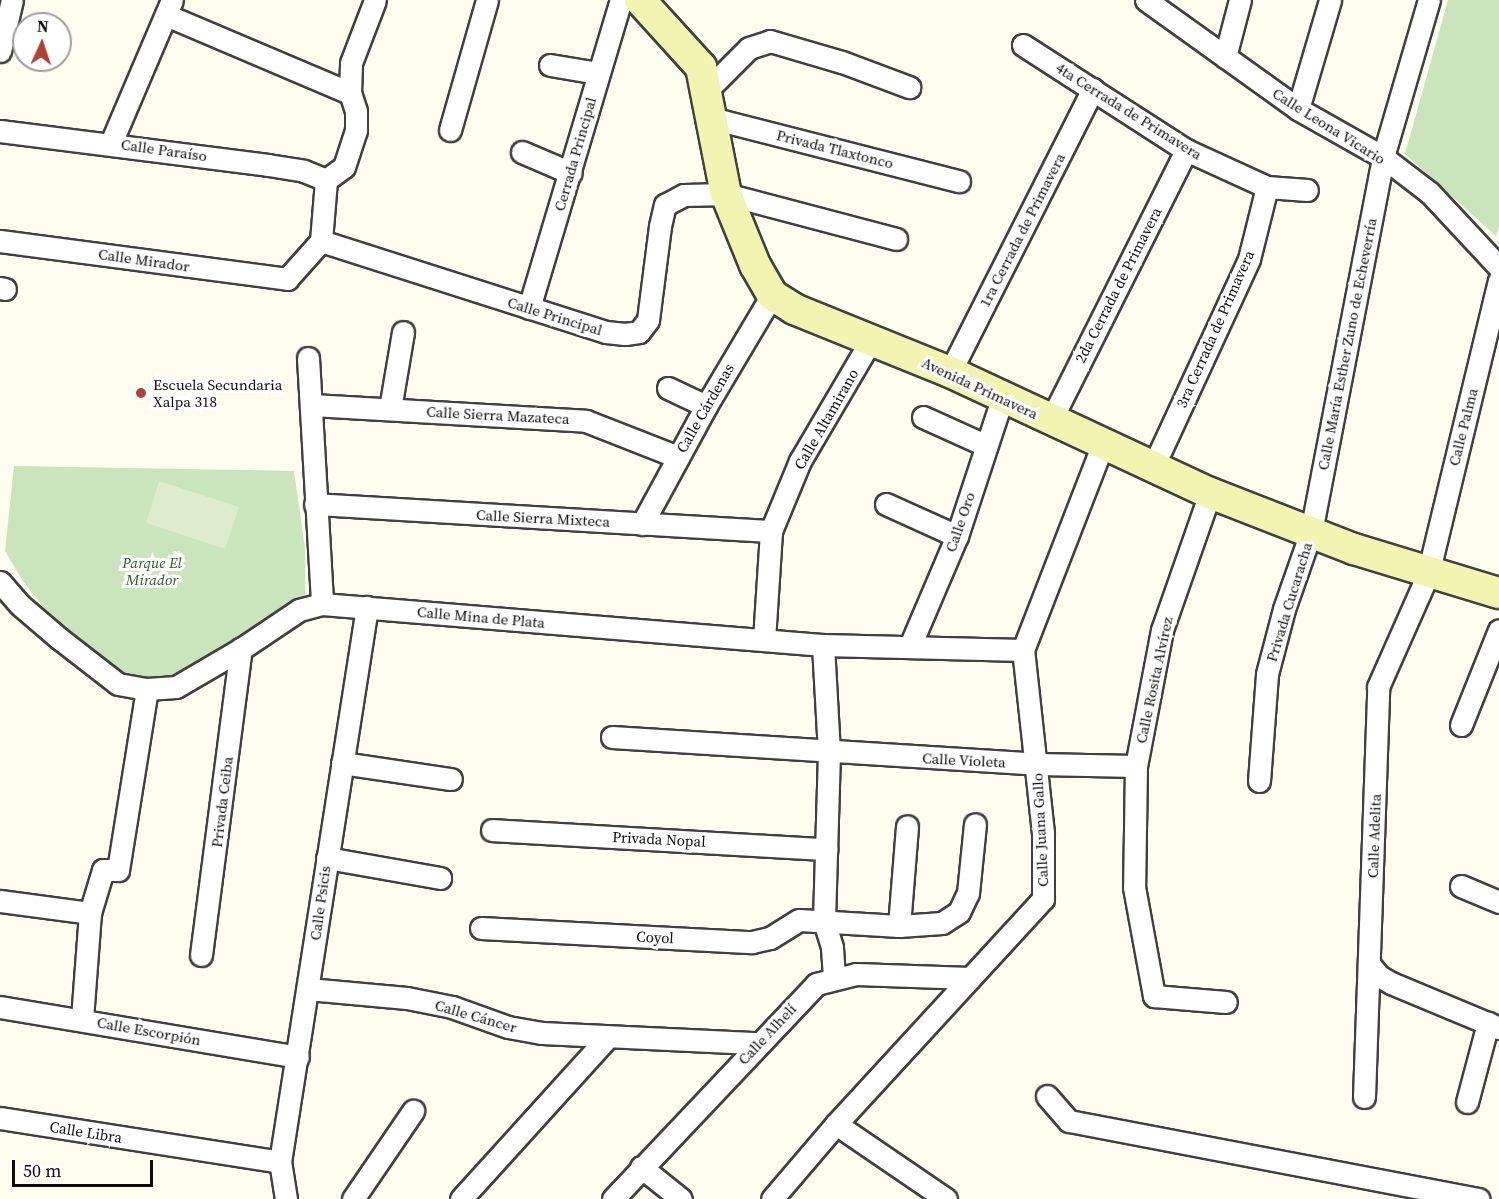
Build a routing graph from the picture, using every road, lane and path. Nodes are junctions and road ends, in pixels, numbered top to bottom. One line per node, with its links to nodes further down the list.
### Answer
1 (12, 0): 12 (street)
2 (375, 0): 18 (street)
3 (487, 0): 21 (street)
4 (621, 0): 15 (street, Cerrada Principal)
5 (640, 0): 19 (street, Avenida Primavera)
6 (1146, 0): 13 (street, Calle Leona Vicario)
7 (1240, 0): 13 (street)
8 (1330, 0): 20 (street)
9 (1430, 0): 26 (street, Calle María Esther Zuno de Echeverría)
10 (169, 7): 18 (street); 23 (street)
11 (1023, 45): 17 (street, 4ta Cerrada de Primavera)
12 (0, 51)
13 (1225, 57): 20 (street, Calle Leona Vicario)
14 (550, 65): 15 (street)
15 (598, 73): 27 (street, Cerrada Principal)
16 (909, 87): 19 (street)
17 (1093, 89): 24 (street, 4ta Cerrada de Primavera); 43 (street, 1ra Cerrada de Primavera)
18 (350, 93): 28 (street)
19 (709, 104): 29 (street, Privada Tlaxtonco); 32 (street, Avenida Primavera)
20 (1298, 109): 26 (street, Calle Leona Vicario)
21 (450, 130)
22 (0, 131): 23 (street, Calle Paraíso)
23 (111, 143): 28 (street, Calle Paraíso)
24 (1186, 150): 30 (street, 4ta Cerrada de Primavera); 50 (street, 2da Cerrada de Primavera)
25 (522, 152): 27 (street)
26 (1383, 157): 36 (street, Calle Leona Vicario); 60 (street, Calle María Esther Zuno de Echeverría)
27 (571, 173): 39 (street, Cerrada Principal)
28 (326, 180): 35 (street)
29 (958, 181)
30 (1267, 187): 31 (street, 4ta Cerrada de Primavera); 54 (street, 3ra Cerrada de Primavera)
31 (1307, 190)
32 (726, 194): 33 (street); 38 (street, Avenida Primavera); 39 (street, Calle Principal)
33 (896, 239)
34 (0, 241): 35 (street, Calle Mirador)
35 (321, 241): 39 (street, Calle Principal)
36 (1499, 267)
37 (1499, 280): 62 (street, Calle Palma)
38 (772, 295): 41 (street, Avenida Primavera); 47 (street, Calle Cárdenas)
39 (529, 308)
40 (403, 332): 48 (street)
41 (871, 340): 43 (street, Avenida Primavera); 59 (street, Calle Altamirano)
42 (308, 358): 46 (street)
43 (950, 372): 45 (street, Avenida Primavera)
44 (668, 388): 47 (street)
45 (1003, 396): 50 (street, Avenida Primavera); 52 (street, Calle Oro)
46 (312, 405): 48 (street, Calle Sierra Mazateca); 56 (street)
47 (706, 406): 53 (street, Calle Cárdenas)
48 (390, 409): 53 (street, Calle Sierra Mazateca)
49 (923, 417): 52 (street)
50 (1051, 420): 51 (street, Avenida Primavera)
51 (1103, 444): 54 (street, Avenida Primavera); 73 (street, Calle Juana Gallo)
52 (985, 445): 61 (street, Calle Oro)
53 (678, 457): 58 (street, Calle Cárdenas)
54 (1153, 467): 55 (street, Avenida Primavera)
55 (1210, 493): 60 (street, Avenida Primavera); 80 (street, Calle Rosita Alvírez)
56 (315, 504): 58 (street, Calle Sierra Mixteca); 66 (street)
57 (886, 504): 61 (street)
58 (642, 524): 59 (street, Calle Sierra Mixteca)
59 (771, 531): 69 (street, Calle Altamirano)
60 (1311, 532): 62 (street, Avenida Primavera); 82 (street, Privada Cucaracha)
61 (957, 536): 71 (street, Calle Oro)
62 (1428, 574): 64 (street, Avenida Primavera); 97 (street, Calle Adelita)
63 (0, 582): 65 (street, Calle Mina de Plata)
64 (1499, 593)
65 (10, 603): 74 (street, Calle Mina de Plata)
66 (322, 604): 67 (street, Calle Mina de Plata); 72 (street, Calle Mina de Plata)
67 (367, 607): 69 (street, Calle Mina de Plata); 78 (street, Calle Psicis)
68 (1499, 630): 75 (street)
69 (764, 640): 70 (street, Calle Mina de Plata)
70 (823, 645): 71 (street, Calle Mina de Plata); 77 (street)
71 (910, 646): 73 (street, Calle Mina de Plata)
72 (241, 649): 74 (street, Calle Mina de Plata); 96 (street, Privada Ceiba)
73 (1023, 650): 79 (street, Calle Juana Gallo)
74 (147, 689): 92 (street)
75 (1461, 725)
76 (612, 737): 77 (street, Calle Violeta)
77 (829, 752): 79 (street, Calle Violeta); 86 (street)
78 (342, 763): 81 (street); 87 (street, Calle Psicis)
79 (1037, 764): 80 (street, Calle Violeta); 99 (street, Calle Juana Gallo)
80 (1136, 766): 101 (street, Calle Rosita Alvírez)
81 (451, 779)
82 (1259, 780)
83 (975, 824): 94 (street)
84 (907, 826): 94 (street)
85 (492, 830): 86 (street, Privada Nopal)
86 (825, 849): 93 (street)
87 (327, 858): 88 (street); 100 (street, Calle Psicis)
88 (440, 878)
89 (1461, 886): 91 (street)
90 (0, 901): 92 (street)
91 (1499, 902)
92 (90, 913): 103 (street)
93 (824, 921): 94 (street); 95 (street, Coyol); 98 (street)
94 (899, 926)
95 (481, 928)
96 (201, 955)
97 (1370, 964): 104 (street); 109 (street, Calle Adelita)
98 (834, 977): 99 (street, Calle Alhelí); 106 (street, Calle Alhelí)
99 (970, 978): 113 (street, Calle Juana Gallo)
100 (308, 989): 105 (street, Calle Cáncer); 107 (street, Calle Psicis)
101 (1226, 1002)
102 (0, 1007): 103 (street, Calle Escorpión)
103 (82, 1019): 107 (street, Calle Escorpión)
104 (1493, 1025): 110 (street)
105 (608, 1037): 106 (street, Calle Cáncer); 118 (street)
106 (758, 1043): 115 (street, Calle Alhelí)
107 (297, 1057): 114 (street, Calle Psicis)
108 (1047, 1096): 123 (street)
109 (1364, 1097)
110 (1467, 1102)
111 (413, 1111): 117 (street)
112 (0, 1118): 114 (street, Calle Libra)
113 (836, 1124): 121 (street, Calle Juana Gallo); 122 (street)
114 (280, 1162): 116 (street, Calle Psicis)
115 (641, 1167): 119 (street, Calle Alhelí); 120 (street)
116 (286, 1199)
117 (353, 1199)
118 (461, 1199)
119 (613, 1199)
120 (681, 1199)
121 (772, 1199)
122 (946, 1199)
123 (1479, 1199)

